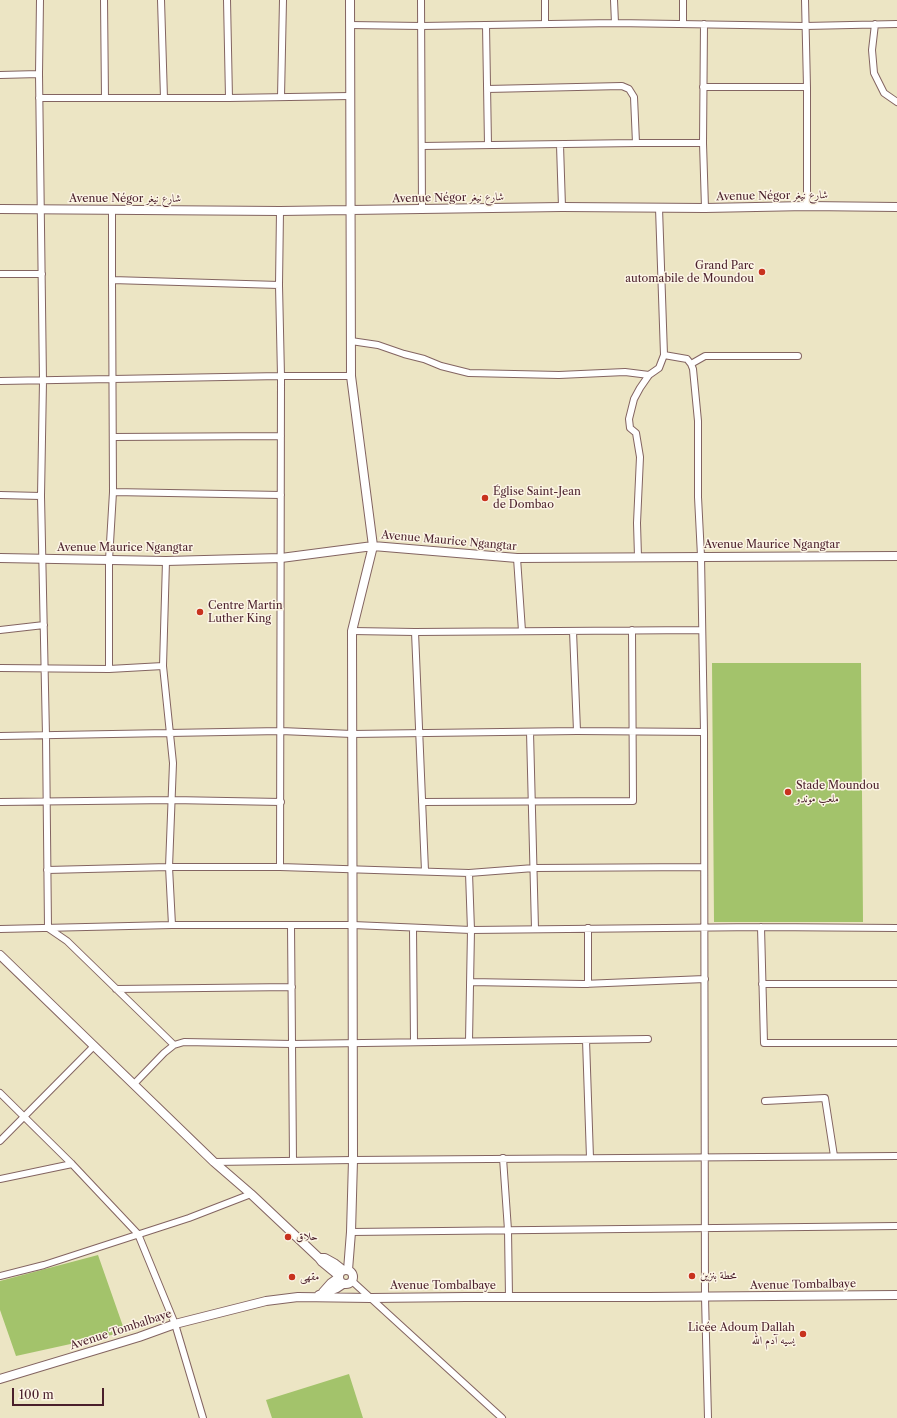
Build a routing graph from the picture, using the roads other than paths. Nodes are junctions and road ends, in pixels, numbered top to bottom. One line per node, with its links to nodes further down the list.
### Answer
1 (40, 0): 22 (street)
2 (104, 0): 30 (street)
3 (161, 0): 31 (street)
4 (228, 0): 32 (street)
5 (283, 0): 28 (street)
6 (350, 0): 19 (street)
7 (421, 0): 20 (street)
8 (545, 0): 13 (street)
9 (614, 0): 12 (street)
10 (683, 0): 14 (street)
11 (805, 0): 21 (street)
12 (615, 23): 13 (street); 14 (street)
13 (545, 24): 18 (street)
14 (683, 24): 15 (street)
15 (704, 24): 21 (street); 24 (street)
16 (875, 24): 17 (street); 21 (street); 33 (street)
17 (897, 24)
18 (486, 25): 20 (street); 26 (street)
19 (350, 26): 20 (street); 27 (street)
20 (421, 26): 38 (street)
21 (805, 26): 25 (street)
22 (39, 74): 23 (street); 29 (street)
23 (0, 75)
24 (703, 87): 25 (street); 35 (street)
25 (807, 87): 39 (street)
26 (487, 89): 34 (street); 36 (street)
27 (350, 96): 28 (street); 47 (street)
28 (281, 97): 32 (street)
29 (39, 98): 30 (street); 45 (street)
30 (105, 98): 31 (street)
31 (164, 98): 32 (street)
32 (229, 98)
33 (897, 102)
34 (636, 143): 35 (street); 37 (street)
35 (703, 143): 43 (street)
36 (488, 145): 37 (street); 38 (street)
37 (560, 145): 40 (street)
38 (422, 146): 48 (street)
39 (807, 206): 41 (street, Avenue Négor شارع نيغر); 43 (street, Avenue Négor شارع نيغر)
40 (562, 207): 42 (street, Avenue Négor شارع نيغر); 48 (street, Avenue Négor شارع نيغر)
41 (897, 207)
42 (659, 208): 43 (street, Avenue Négor شارع نيغر); 55 (street)
43 (705, 208)
44 (0, 209): 45 (street, Avenue Négor شارع نيغر)
45 (41, 209): 46 (street, Avenue Négor شارع نيغر); 51 (street)
46 (112, 210): 49 (street, Avenue Négor شارع نيغر); 52 (street)
47 (350, 210): 48 (street, Avenue Négor شارع نيغر); 49 (street, Avenue Négor شارع نيغر); 54 (street)
48 (422, 210)
49 (280, 211): 53 (street)
50 (0, 274): 51 (street)
51 (42, 274): 63 (street)
52 (112, 280): 53 (street); 61 (street)
53 (279, 285): 59 (street)
54 (351, 341): 58 (street); 60 (street)
55 (664, 356): 57 (street); 58 (street)
56 (798, 356): 57 (street)
57 (691, 364): 71 (street)
58 (649, 375): 73 (street)
59 (281, 376): 60 (street); 61 (street); 64 (street)
60 (351, 376): 70 (street)
61 (113, 379): 63 (street); 65 (street)
62 (0, 381): 63 (street)
63 (42, 381): 69 (street)
64 (281, 436): 65 (street); 68 (street)
65 (113, 437): 66 (street)
66 (113, 492): 68 (street); 78 (street)
67 (0, 495): 69 (street)
68 (280, 495): 75 (street)
69 (41, 496): 77 (street)
70 (374, 546): 75 (street, Avenue Maurice Ngangtar); 76 (street, Avenue Maurice Ngangtar); 84 (street)
71 (701, 556): 72 (street, Avenue Maurice Ngangtar); 73 (street, Avenue Maurice Ngangtar); 83 (street)
72 (897, 556)
73 (638, 557): 76 (street, Avenue Maurice Ngangtar)
74 (0, 558): 77 (street, Avenue Maurice Ngangtar)
75 (281, 558): 79 (street, Avenue Maurice Ngangtar); 93 (street)
76 (517, 558): 85 (street)
77 (42, 559): 78 (street, Avenue Maurice Ngangtar); 80 (street)
78 (109, 560): 79 (street, Avenue Maurice Ngangtar); 91 (street)
79 (166, 561): 88 (street)
80 (44, 625): 81 (street); 90 (street)
81 (0, 630)
82 (632, 630): 83 (street); 86 (street); 95 (street)
83 (702, 630): 96 (street)
84 (352, 631): 87 (street); 98 (street)
85 (522, 631): 86 (street); 87 (street)
86 (574, 631): 92 (street)
87 (415, 632): 99 (street)
88 (163, 666): 91 (street); 97 (street)
89 (0, 668): 90 (street)
90 (45, 668): 91 (street); 101 (street)
91 (109, 668)
92 (577, 731): 94 (street); 95 (street)
93 (281, 732): 97 (street); 98 (street); 105 (street)
94 (530, 732): 99 (street); 107 (street)
95 (633, 732): 96 (street); 107 (street)
96 (704, 732): 108 (street)
97 (170, 733): 101 (street); 102 (street)
98 (352, 734): 99 (street); 112 (street)
99 (419, 734): 106 (street)
100 (0, 736): 101 (street)
101 (46, 736): 104 (street)
102 (172, 800): 104 (street); 105 (street); 109 (street)
103 (0, 802): 104 (street)
104 (47, 802): 113 (street)
105 (281, 802): 110 (street)
106 (422, 802): 107 (street); 114 (street)
107 (533, 802): 111 (street)
108 (704, 866): 111 (street); 124 (street)
109 (169, 867): 110 (street); 113 (street); 116 (street)
110 (280, 867): 112 (street)
111 (534, 868): 115 (street); 126 (street)
112 (353, 869): 114 (street); 118 (street)
113 (47, 870): 121 (street)
114 (425, 871): 115 (street)
115 (469, 873): 127 (street)
116 (172, 925): 117 (street); 121 (street)
117 (291, 925): 118 (street); 134 (street)
118 (353, 925): 122 (street); 141 (street)
119 (761, 927): 124 (street); 125 (street); 132 (street)
120 (0, 928): 121 (street)
121 (48, 928): 135 (street)
122 (414, 928): 127 (street); 139 (street)
123 (588, 928): 124 (street); 126 (street); 131 (street)
124 (704, 928): 129 (street)
125 (897, 928)
126 (535, 929): 127 (street)
127 (471, 930): 130 (street)
128 (0, 955): 144 (street)
129 (705, 979): 131 (street); 152 (street)
130 (470, 982): 131 (street); 138 (street)
131 (588, 984)
132 (762, 984): 133 (street); 140 (street)
133 (897, 984)
134 (292, 987): 135 (street); 142 (street)
135 (116, 989): 143 (street)
136 (648, 1039): 137 (street)
137 (586, 1040): 138 (street); 154 (street)
138 (469, 1041): 139 (street)
139 (414, 1042): 141 (street)
140 (897, 1042)
141 (353, 1043): 142 (street); 155 (street)
142 (292, 1044): 143 (street); 156 (street)
143 (174, 1045): 145 (street)
144 (94, 1046): 145 (street); 148 (street)
145 (134, 1084): 157 (street)
146 (0, 1093): 148 (street)
147 (765, 1101): 150 (street)
148 (24, 1117): 149 (street); 158 (street)
149 (0, 1141)
150 (834, 1156): 151 (street); 152 (street)
151 (897, 1156)
152 (705, 1157): 154 (street); 162 (street)
153 (503, 1158): 154 (street); 155 (street); 163 (street)
154 (590, 1158)
155 (353, 1160): 156 (street); 164 (street)
156 (293, 1161): 157 (street)
157 (214, 1162): 160 (street)
158 (72, 1164): 159 (street); 165 (street)
159 (0, 1179)
160 (251, 1194): 165 (street); 167 (street)
161 (897, 1226): 162 (street)
162 (705, 1228): 163 (street); 172 (street)
163 (508, 1230): 164 (street); 171 (street)
164 (351, 1232): 167 (street)
165 (138, 1234): 166 (street); 174 (street)
166 (0, 1276)
167 (342, 1276): 168 (street); 168 (street); 169 (street)
168 (352, 1281): 173 (street)
169 (319, 1295): 173 (street, Avenue Tombalbaye); 174 (street, Avenue Tombalbaye)
170 (897, 1295): 172 (street, Avenue Tombalbaye)
171 (509, 1297): 172 (street, Avenue Tombalbaye); 173 (street, Avenue Tombalbaye)
172 (705, 1297): 178 (street)
173 (371, 1298): 177 (street)
174 (175, 1324): 175 (street, Avenue Tombalbaye); 176 (street)
175 (0, 1379)
176 (202, 1418)
177 (502, 1418)
178 (708, 1418)

